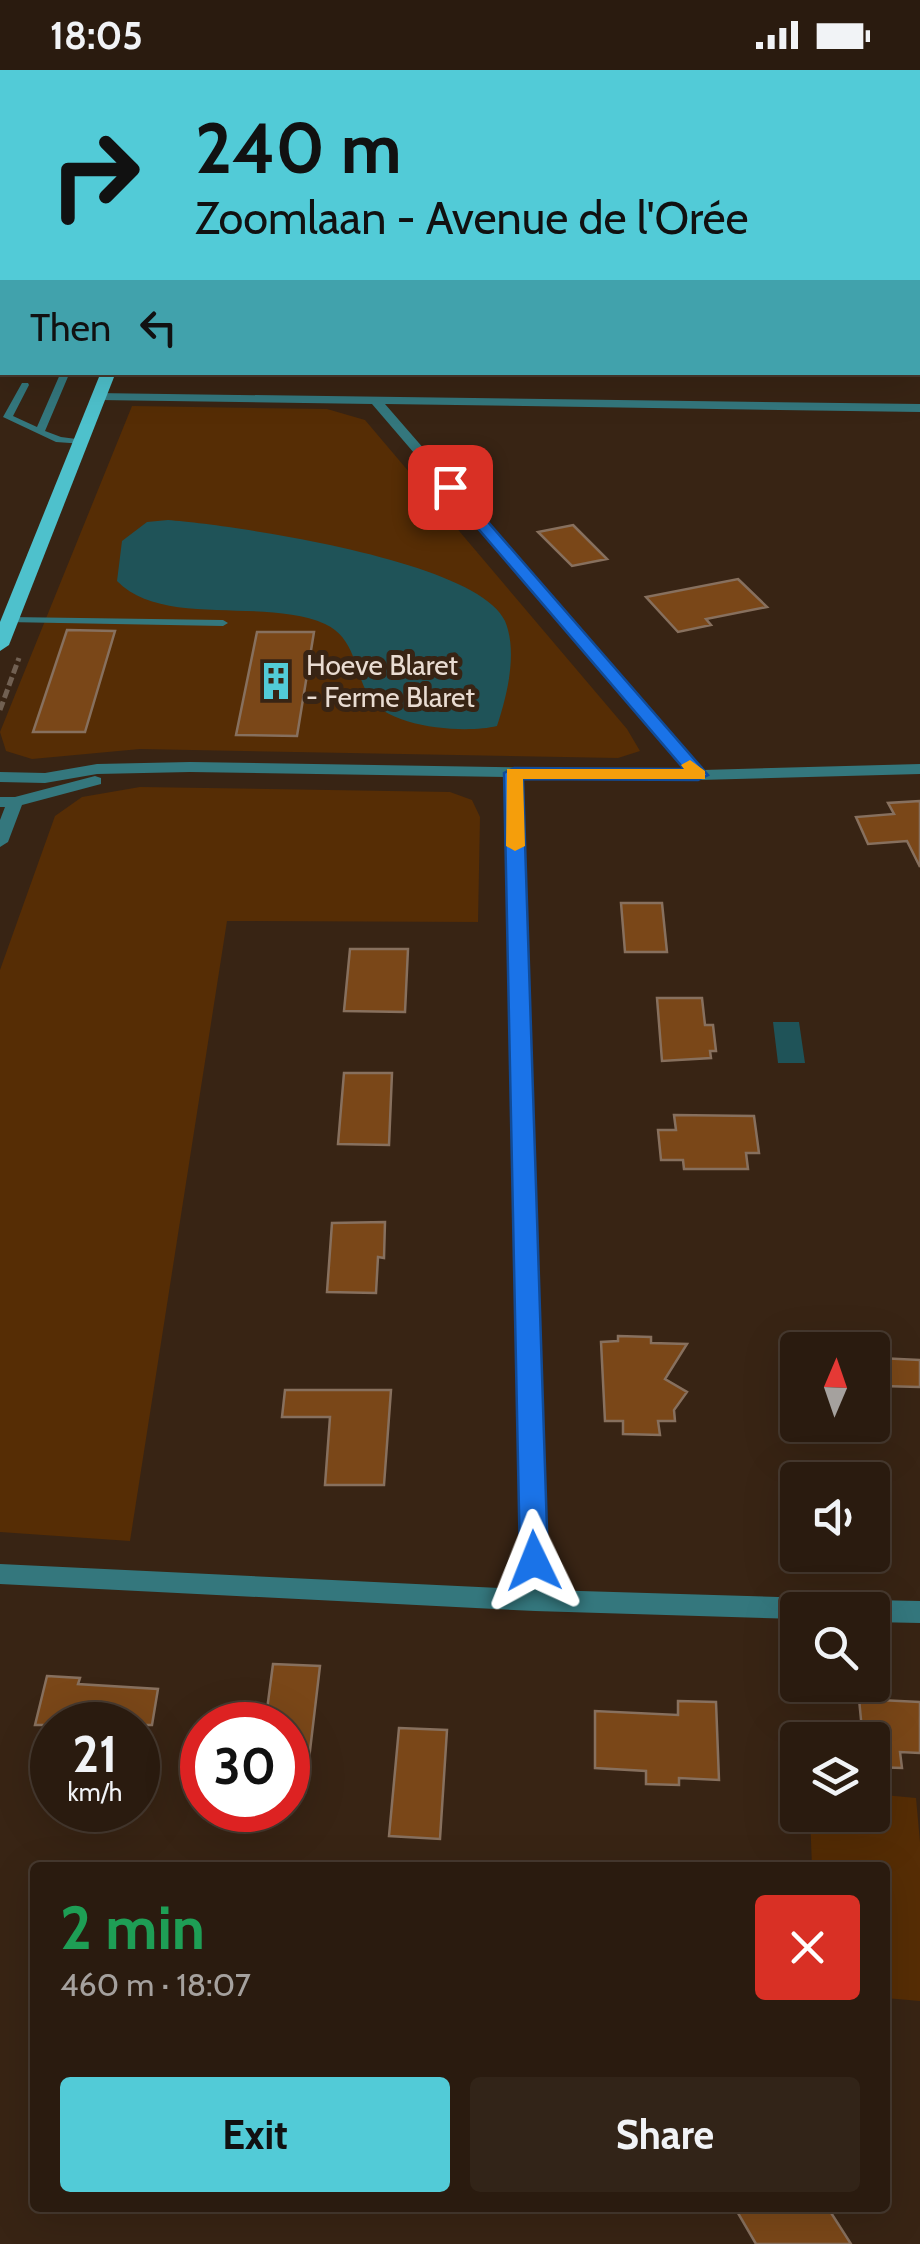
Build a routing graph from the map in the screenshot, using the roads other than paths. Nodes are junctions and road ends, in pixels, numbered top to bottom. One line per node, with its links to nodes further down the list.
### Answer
1 (65, 375): 8 (lane)
2 (108, 375): 4 (main road)
3 (25, 386): 8 (lane)
4 (100, 396): 5 (street); 9 (main road)
5 (375, 400): 6 (street); 16 (street)
6 (920, 408)
7 (0, 420): 8 (lane)
8 (40, 432): 9 (lane)
9 (81, 442): 10 (main road)
10 (10, 620): 11 (lane); 12 (main road)
11 (223, 624)
12 (0, 645)
13 (920, 768): 16 (street)
14 (130, 769): 15 (street); 17 (street); 18 (street)
15 (514, 773): 16 (street); 21 (street)
16 (698, 775)
17 (0, 778)
18 (8, 802): 19 (street)
19 (0, 842)
20 (0, 1574): 21 (street)
21 (535, 1600): 22 (street)
22 (780, 1608)
23 (890, 1611): 24 (street)
24 (920, 1612)

